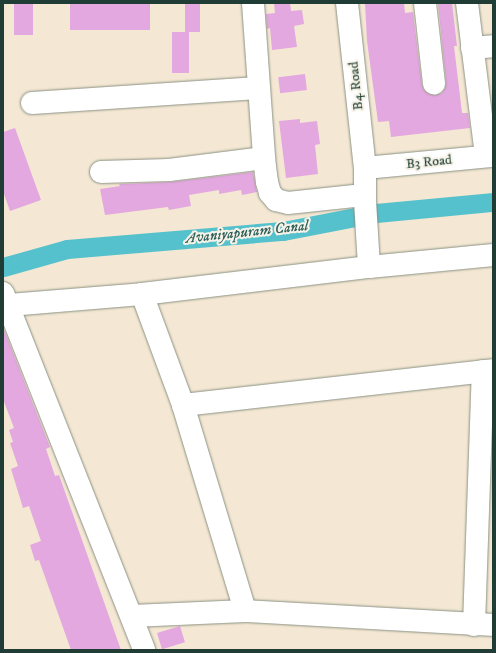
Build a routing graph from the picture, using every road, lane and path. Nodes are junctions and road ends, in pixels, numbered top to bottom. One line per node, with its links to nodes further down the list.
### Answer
1 (253, 3): 7 (street)
2 (347, 3): 11 (street, B4 Road)
3 (425, 3): 6 (street)
4 (467, 3): 5 (street)
5 (482, 47): 9 (street)
6 (434, 83)
7 (259, 88): 8 (street); 10 (street)
8 (32, 103)
9 (490, 156): 11 (street, B3 Road)
10 (264, 158): 12 (street); 13 (street)
11 (365, 168): 13 (street, B4 Road)
12 (101, 172)
13 (365, 198): 15 (street, B4 Road)
14 (493, 255): 15 (street)
15 (369, 267): 16 (street)
16 (142, 294): 17 (street); 19 (street)
17 (6, 299): 21 (street)
18 (488, 371): 19 (street); 22 (street)
19 (183, 405): 20 (street)
20 (245, 611): 21 (street); 22 (street)
21 (132, 616): 23 (street)
22 (484, 625)
23 (144, 650)

